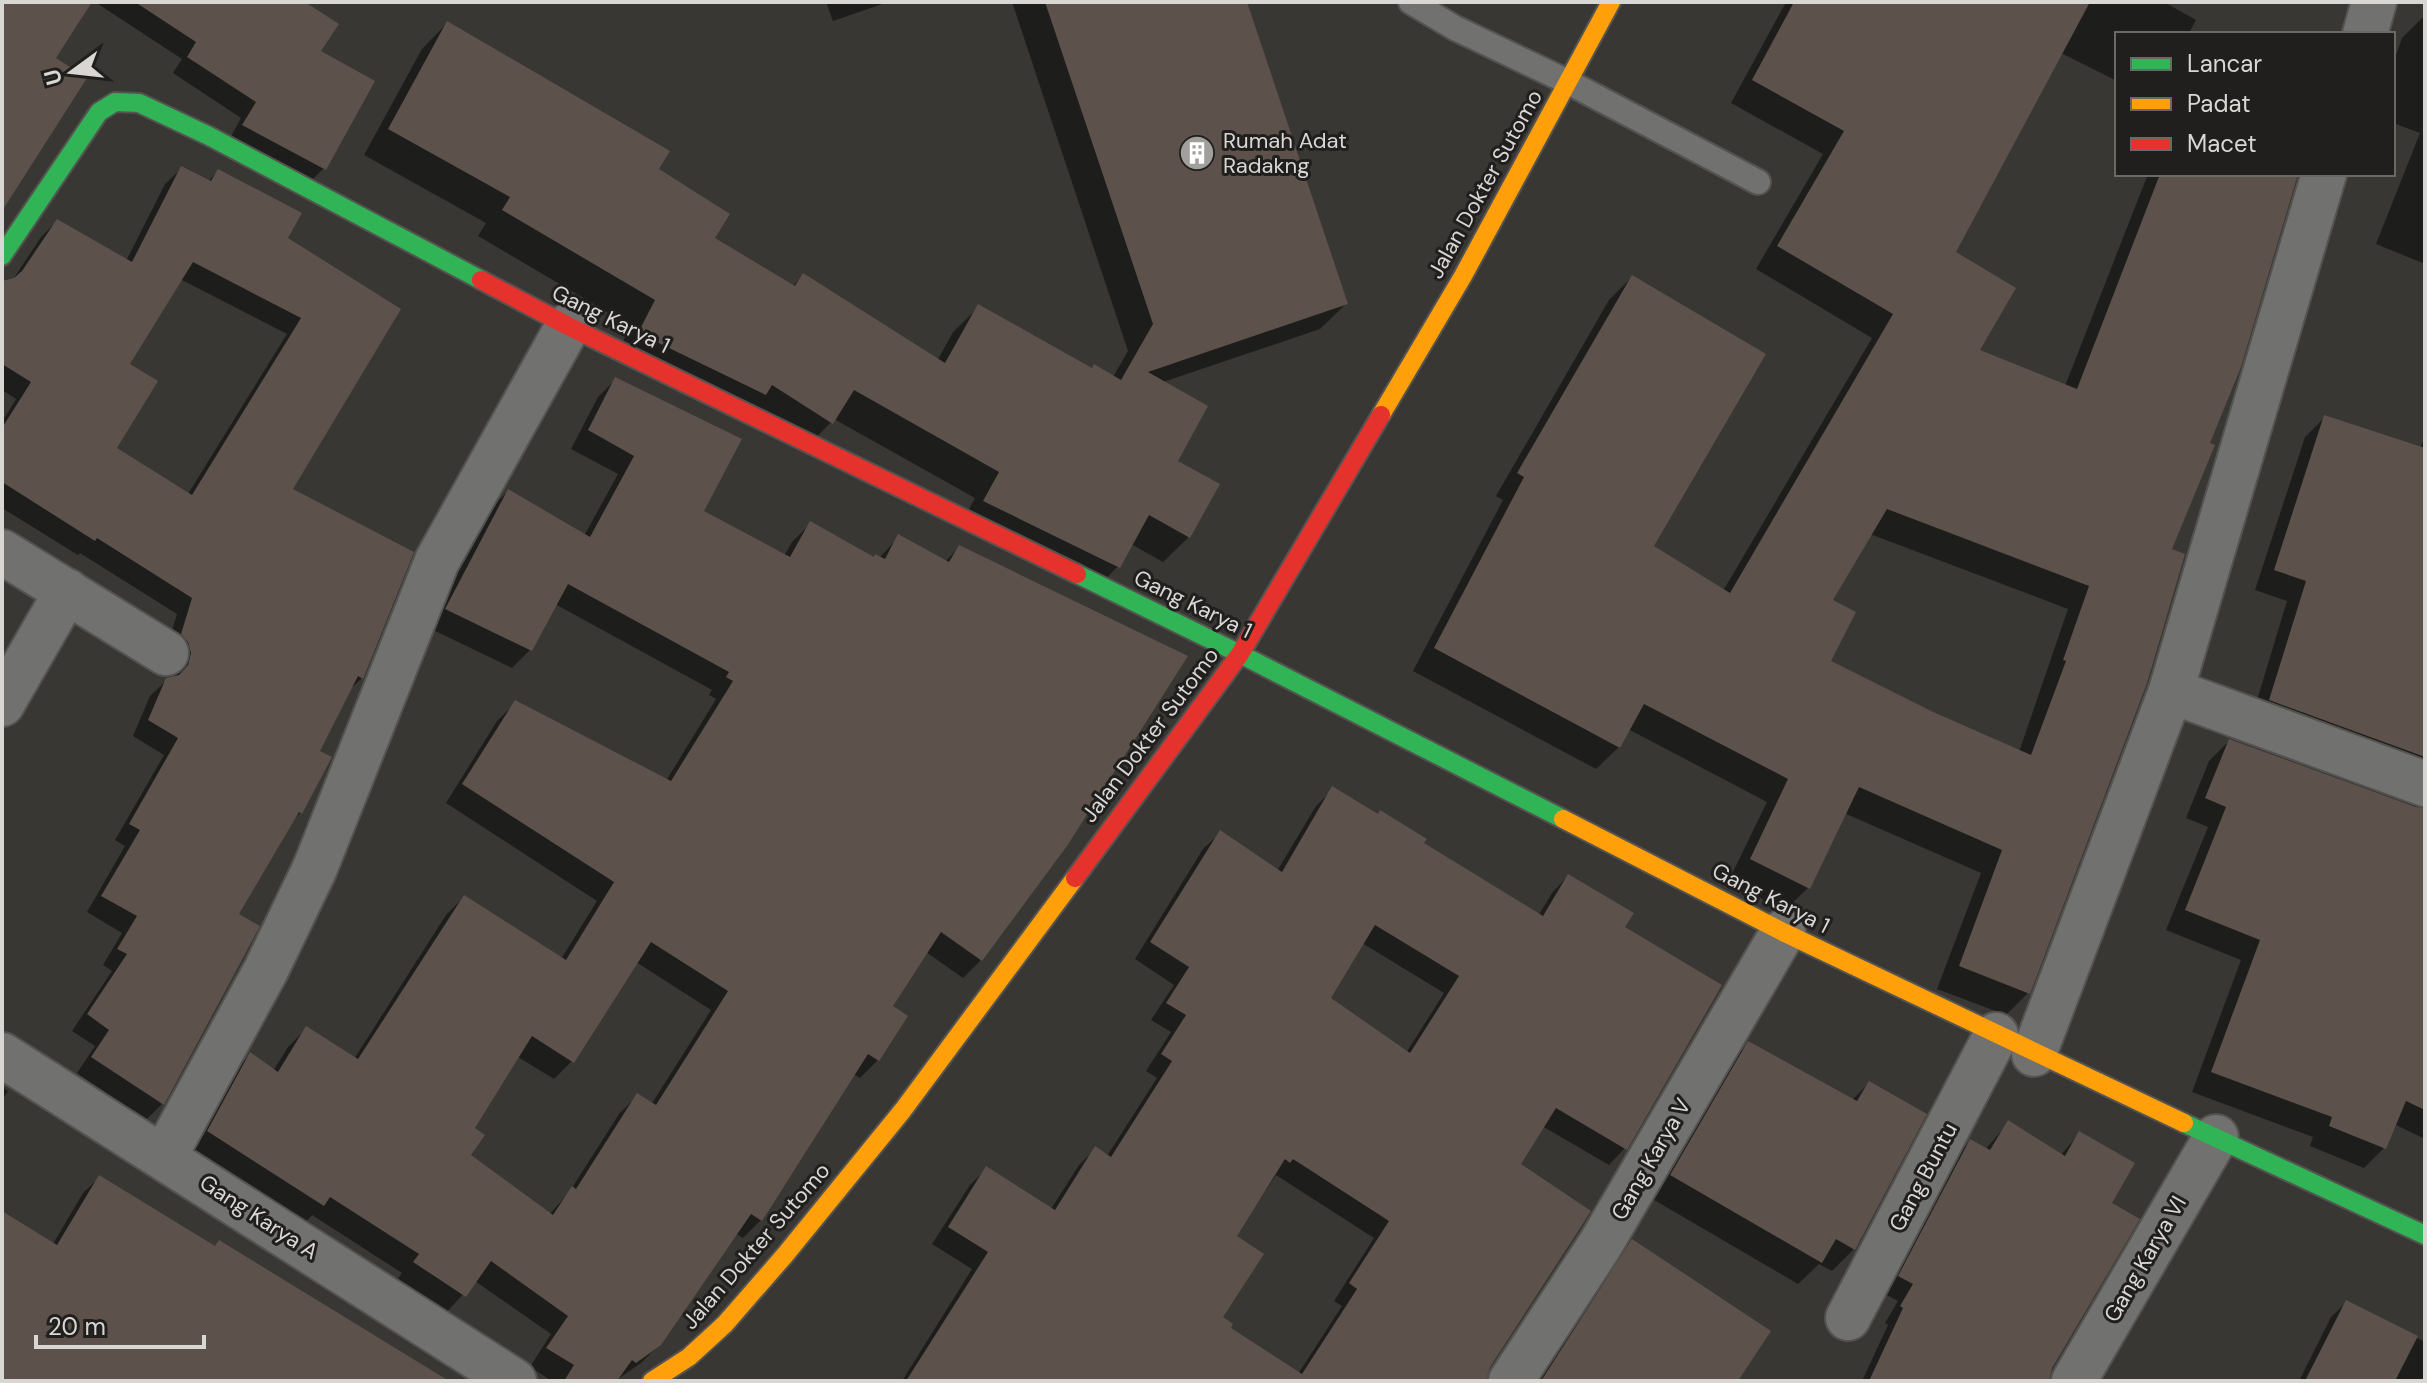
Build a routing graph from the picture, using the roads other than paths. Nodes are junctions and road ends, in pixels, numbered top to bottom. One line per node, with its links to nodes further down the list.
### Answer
1 (1411, 2): 5 (lane)
2 (1611, 2): 5 (street, Jalan Dokter Sutomo)
3 (2374, 2): 4 (street)
4 (2366, 32)
5 (1568, 82): 7 (lane); 13 (street, Jalan Dokter Sutomo)
6 (2323, 176): 14 (street, Gang Buntu)
7 (1758, 182)
8 (2, 256): 9 (street, Gang Karya 1)
9 (568, 326): 13 (street, Gang Karya 1); 21 (street)
10 (2, 552): 11 (street)
11 (67, 591): 12 (street); 15 (street)
12 (166, 653)
13 (1240, 654): 17 (street, Gang Karya 1); 25 (street, Jalan Dokter Sutomo)
14 (2171, 691): 16 (street); 18 (street, Gang Buntu)
15 (2, 704)
16 (2425, 784)
17 (1783, 932): 18 (street, Gang Karya 1); 26 (street, Gang Karya V)
18 (2015, 1044): 20 (street, Gang Karya 1); 23 (street, Gang Buntu)
19 (2, 1055): 21 (street, Gang Karya A)
20 (2216, 1137): 22 (street, Gang Karya 1); 27 (street, Gang Karya VI)
21 (164, 1157): 24 (street, Gang Karya A)
22 (2425, 1235)
23 (1848, 1318)
24 (514, 1381)
25 (652, 1381)
26 (1511, 1381)
27 (2074, 1381)

